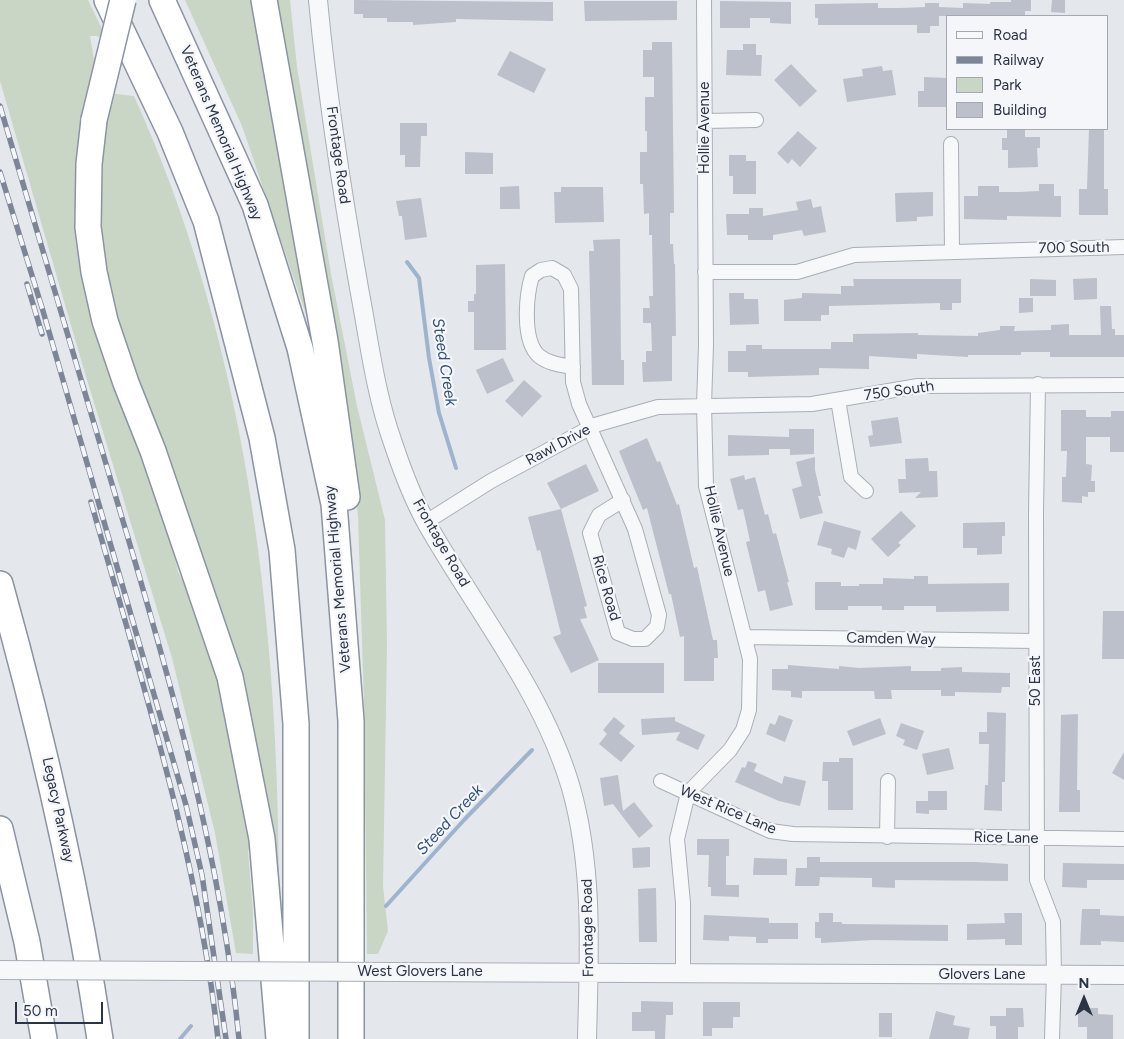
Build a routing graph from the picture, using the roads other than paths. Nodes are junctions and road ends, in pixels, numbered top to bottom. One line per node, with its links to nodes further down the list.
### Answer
1 (107, 0): 42 (highway)
2 (123, 0): 41 (highway, bridge)
3 (162, 0): 25 (highway, Veterans Memorial Highway)
4 (264, 0): 25 (highway)
5 (318, 0): 21 (street, Frontage Road)
6 (704, 0): 8 (street, Hollie Avenue)
7 (756, 120): 8 (street)
8 (705, 121): 12 (street, Hollie Avenue)
9 (951, 144): 11 (street)
10 (1124, 247): 11 (street, 700 South)
11 (952, 251): 12 (street, 700 South)
12 (705, 272): 17 (street, Hollie Avenue)
13 (573, 367): 13 (street, Rice Road); 18 (street, Rice Road)
14 (1038, 384): 15 (street, 750 South); 16 (street, 750 South); 24 (street, 50 East)
15 (1124, 384)
16 (838, 400): 17 (street, 750 South); 19 (street)
17 (704, 405): 18 (street, Rawl Drive); 23 (street, Hollie Avenue)
18 (589, 428): 20 (street, Rice Road); 21 (street, Rawl Drive)
19 (866, 491)
20 (623, 500): 20 (street, Rice Road)
21 (426, 522): 34 (street, Frontage Road)
22 (0, 584): 40 (highway, Legacy Parkway)
23 (745, 638): 24 (street, Camden Way); 28 (street, Hollie Avenue)
24 (1036, 641): 31 (street, 50 East)
25 (351, 721): 43 (highway, Veterans Memorial Highway)
26 (660, 781): 28 (street, West Rice Lane)
27 (888, 781): 30 (street)
28 (688, 793): 30 (street, West Rice Lane); 35 (street)
29 (0, 828): 39 (highway)
30 (887, 837): 31 (street, Rice Lane)
31 (1036, 838): 32 (street, Rice Lane); 37 (street, 50 East)
32 (1124, 839)
33 (0, 970): 34 (street, West Glovers Lane, bridge)
34 (589, 972): 35 (street, West Glovers Lane); 44 (street, Frontage Road)
35 (683, 974): 36 (street, West Glovers Lane)
36 (839, 974): 37 (street, Glovers Lane)
37 (1054, 975): 38 (street, Glovers Lane); 45 (street, 50 East)
38 (1124, 975)
39 (44, 1039)
40 (100, 1039)
41 (279, 1039)
42 (296, 1039)
43 (350, 1039)
44 (587, 1039)
45 (1052, 1039)

